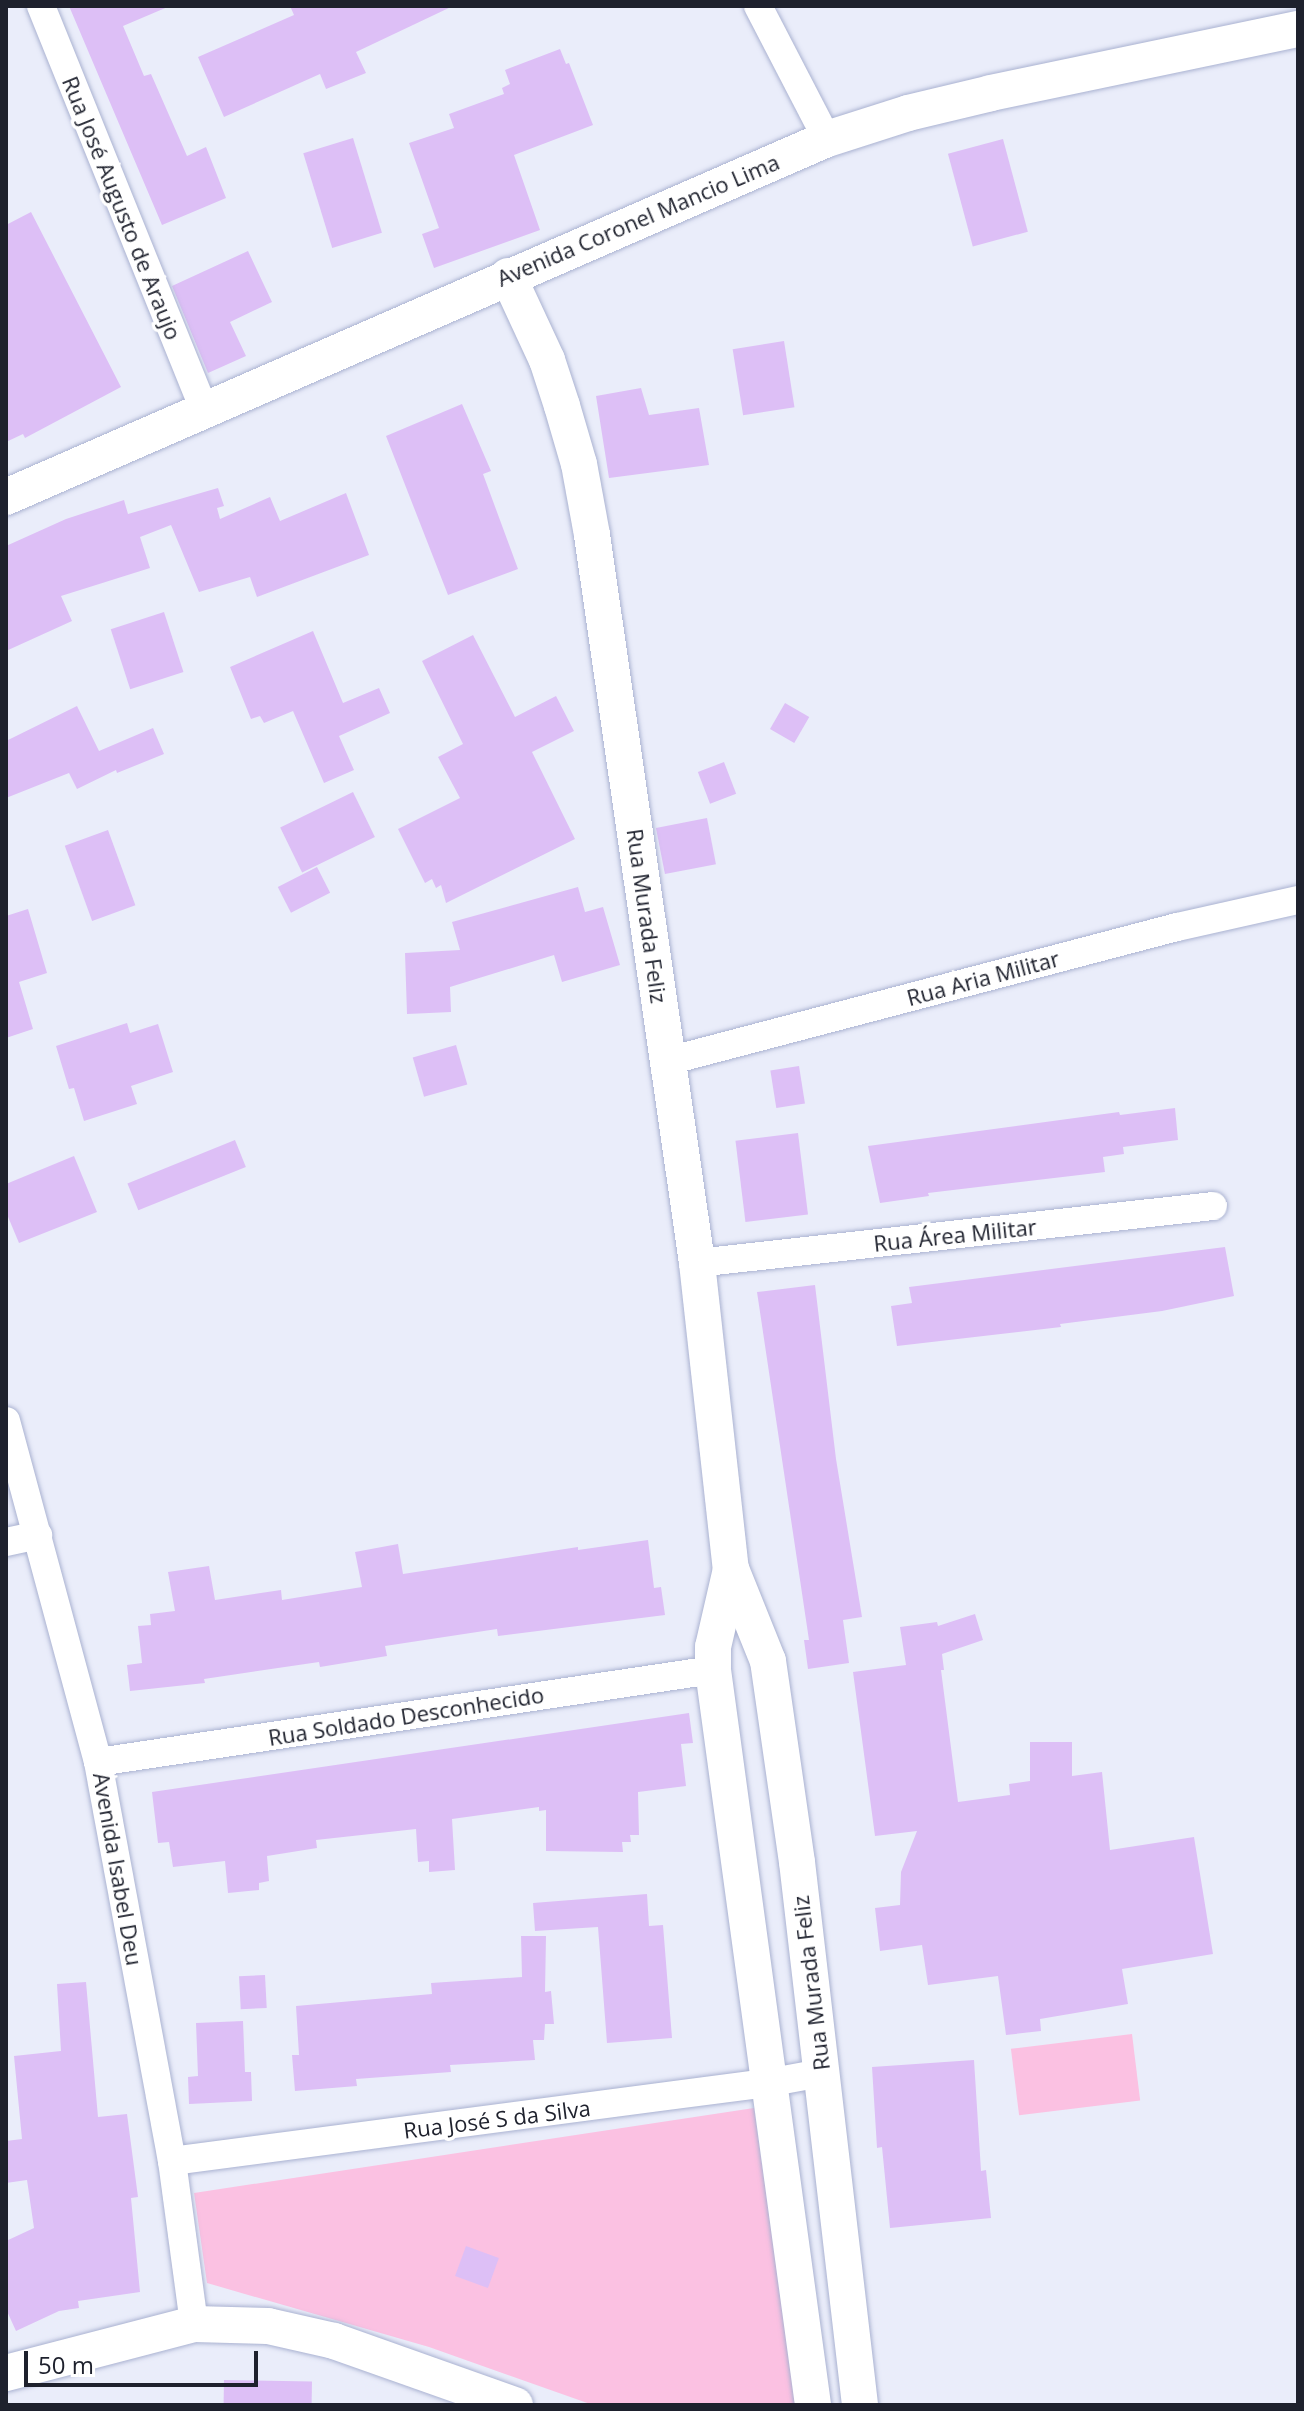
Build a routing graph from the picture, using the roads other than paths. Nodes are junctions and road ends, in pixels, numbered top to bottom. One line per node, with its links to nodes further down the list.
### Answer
1 (41, 6): 6 (street, Rua José Augusto de Araujo)
2 (758, 6): 4 (street)
3 (1298, 29): 4 (street, Avenida Coronel Mancio Lima)
4 (827, 139): 5 (street, Avenida Coronel Mancio Lima)
5 (508, 276): 6 (street, Avenida Coronel Mancio Lima); 9 (street, Rua Murada Feliz)
6 (204, 409): 7 (street, Avenida Coronel Mancio Lima)
7 (6, 497)
8 (1298, 900): 9 (street, Rua Aria Militar)
9 (668, 1061): 11 (street, Rua Murada Feliz)
10 (1213, 1206): 11 (street, Rua Área Militar)
11 (697, 1263): 15 (street, Rua Murada Feliz)
12 (6, 1421): 13 (street, Avenida Isabel Deu)
13 (38, 1535): 14 (street); 17 (street, Avenida Isabel Deu)
14 (6, 1542)
15 (731, 1569): 16 (street, Rua Murada Feliz); 18 (street, Rua Murada Feliz)
16 (713, 1670): 17 (street, Rua Soldado Desconhecido); 19 (street, Rua Murada Feliz)
17 (98, 1762): 22 (street, Avenida Isabel Deu)
18 (797, 1862): 19 (street); 20 (street, Rua Murada Feliz)
19 (739, 1871): 21 (street, Rua Murada Feliz)
20 (821, 2073): 21 (street, Rua José S da Silva); 27 (street, Rua Murada Feliz)
21 (767, 2083): 22 (street, Rua José S da Silva); 26 (street, Rua Murada Feliz)
22 (172, 2161): 23 (street, Avenida Isabel Deu)
23 (194, 2324): 24 (street); 25 (street)
24 (6, 2373)
25 (515, 2405)
26 (813, 2405)
27 (860, 2405)

